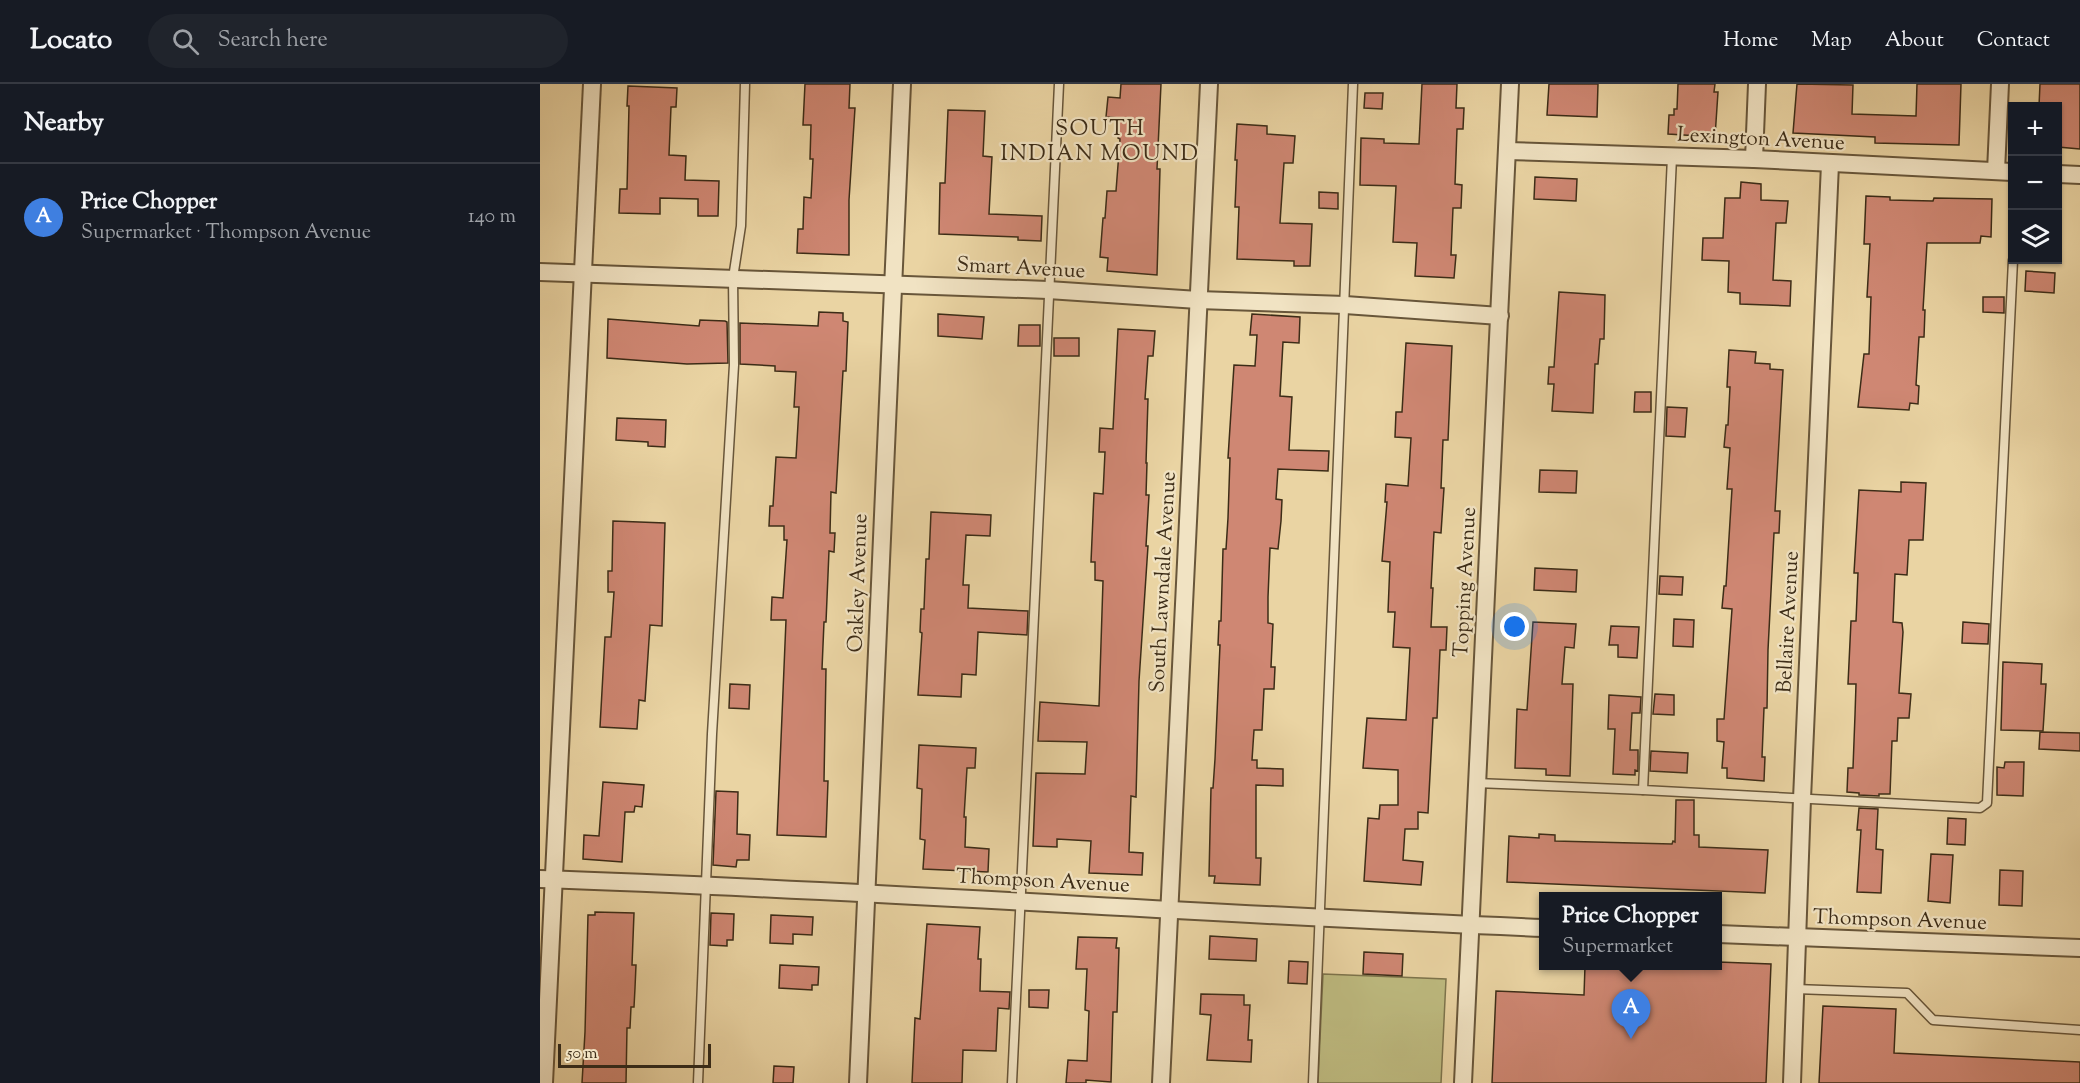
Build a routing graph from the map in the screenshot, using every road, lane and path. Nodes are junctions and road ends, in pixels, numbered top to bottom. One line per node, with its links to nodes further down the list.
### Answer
1 (592, 84): 19 (street)
2 (745, 84): 20 (lane)
3 (902, 84): 21 (street, Oakley Avenue)
4 (1059, 84): 22 (lane)
5 (1209, 84): 23 (street, South Lawndale Avenue)
6 (1353, 84): 24 (lane)
7 (1510, 84): 10 (street, Topping Avenue)
8 (1757, 84): 12 (street)
9 (2000, 84): 14 (street)
10 (1507, 151): 11 (street, Lexington Avenue); 25 (street, Topping Avenue)
11 (1672, 157): 12 (street, Lexington Avenue); 27 (lane)
12 (1754, 159): 13 (street, Lexington Avenue)
13 (1830, 164): 14 (street, Lexington Avenue); 28 (street, Bellaire Avenue)
14 (2004, 172)
15 (2062, 174): 16 (street)
16 (2080, 175)
17 (2013, 264): 28 (lane)
18 (540, 272): 19 (street, Smart Avenue)
19 (584, 273): 20 (street, Smart Avenue); 29 (street)
20 (734, 278): 21 (street, Smart Avenue); 30 (lane)
21 (891, 284): 22 (street, Smart Avenue); 31 (street, Oakley Avenue)
22 (1048, 290): 23 (street, Smart Avenue); 32 (lane)
23 (1198, 300): 24 (street, Smart Avenue); 33 (street, South Lawndale Avenue)
24 (1345, 305): 25 (street, Smart Avenue); 34 (lane)
25 (1500, 316): 26 (street, Topping Avenue)
26 (1476, 783): 27 (lane); 35 (street, Topping Avenue)
27 (1643, 790): 28 (lane)
28 (1802, 800): 38 (street, Bellaire Avenue)
29 (547, 879): 30 (street, Thompson Avenue); 42 (street)
30 (706, 886): 31 (street, Thompson Avenue); 43 (lane)
31 (867, 894): 32 (street, Thompson Avenue); 44 (street, Oakley Avenue)
32 (1021, 900): 33 (street, Thompson Avenue); 45 (lane)
33 (1168, 910): 34 (street, Thompson Avenue); 46 (street, South Lawndale Avenue)
34 (1319, 918): 35 (street, Thompson Avenue); 47 (lane)
35 (1469, 925): 36 (street, Thompson Avenue); 48 (street, Topping Avenue)
36 (1539, 928)
37 (1722, 934): 38 (street, Thompson Avenue)
38 (1797, 938): 39 (street, Thompson Avenue); 40 (street, Bellaire Avenue)
39 (2080, 948)
40 (1796, 989): 41 (lane); 49 (street, Bellaire Avenue)
41 (2080, 1030)
42 (544, 1083)
43 (698, 1083)
44 (858, 1083)
45 (1012, 1083)
46 (1161, 1083)
47 (1313, 1083)
48 (1463, 1083)
49 (1792, 1083)

